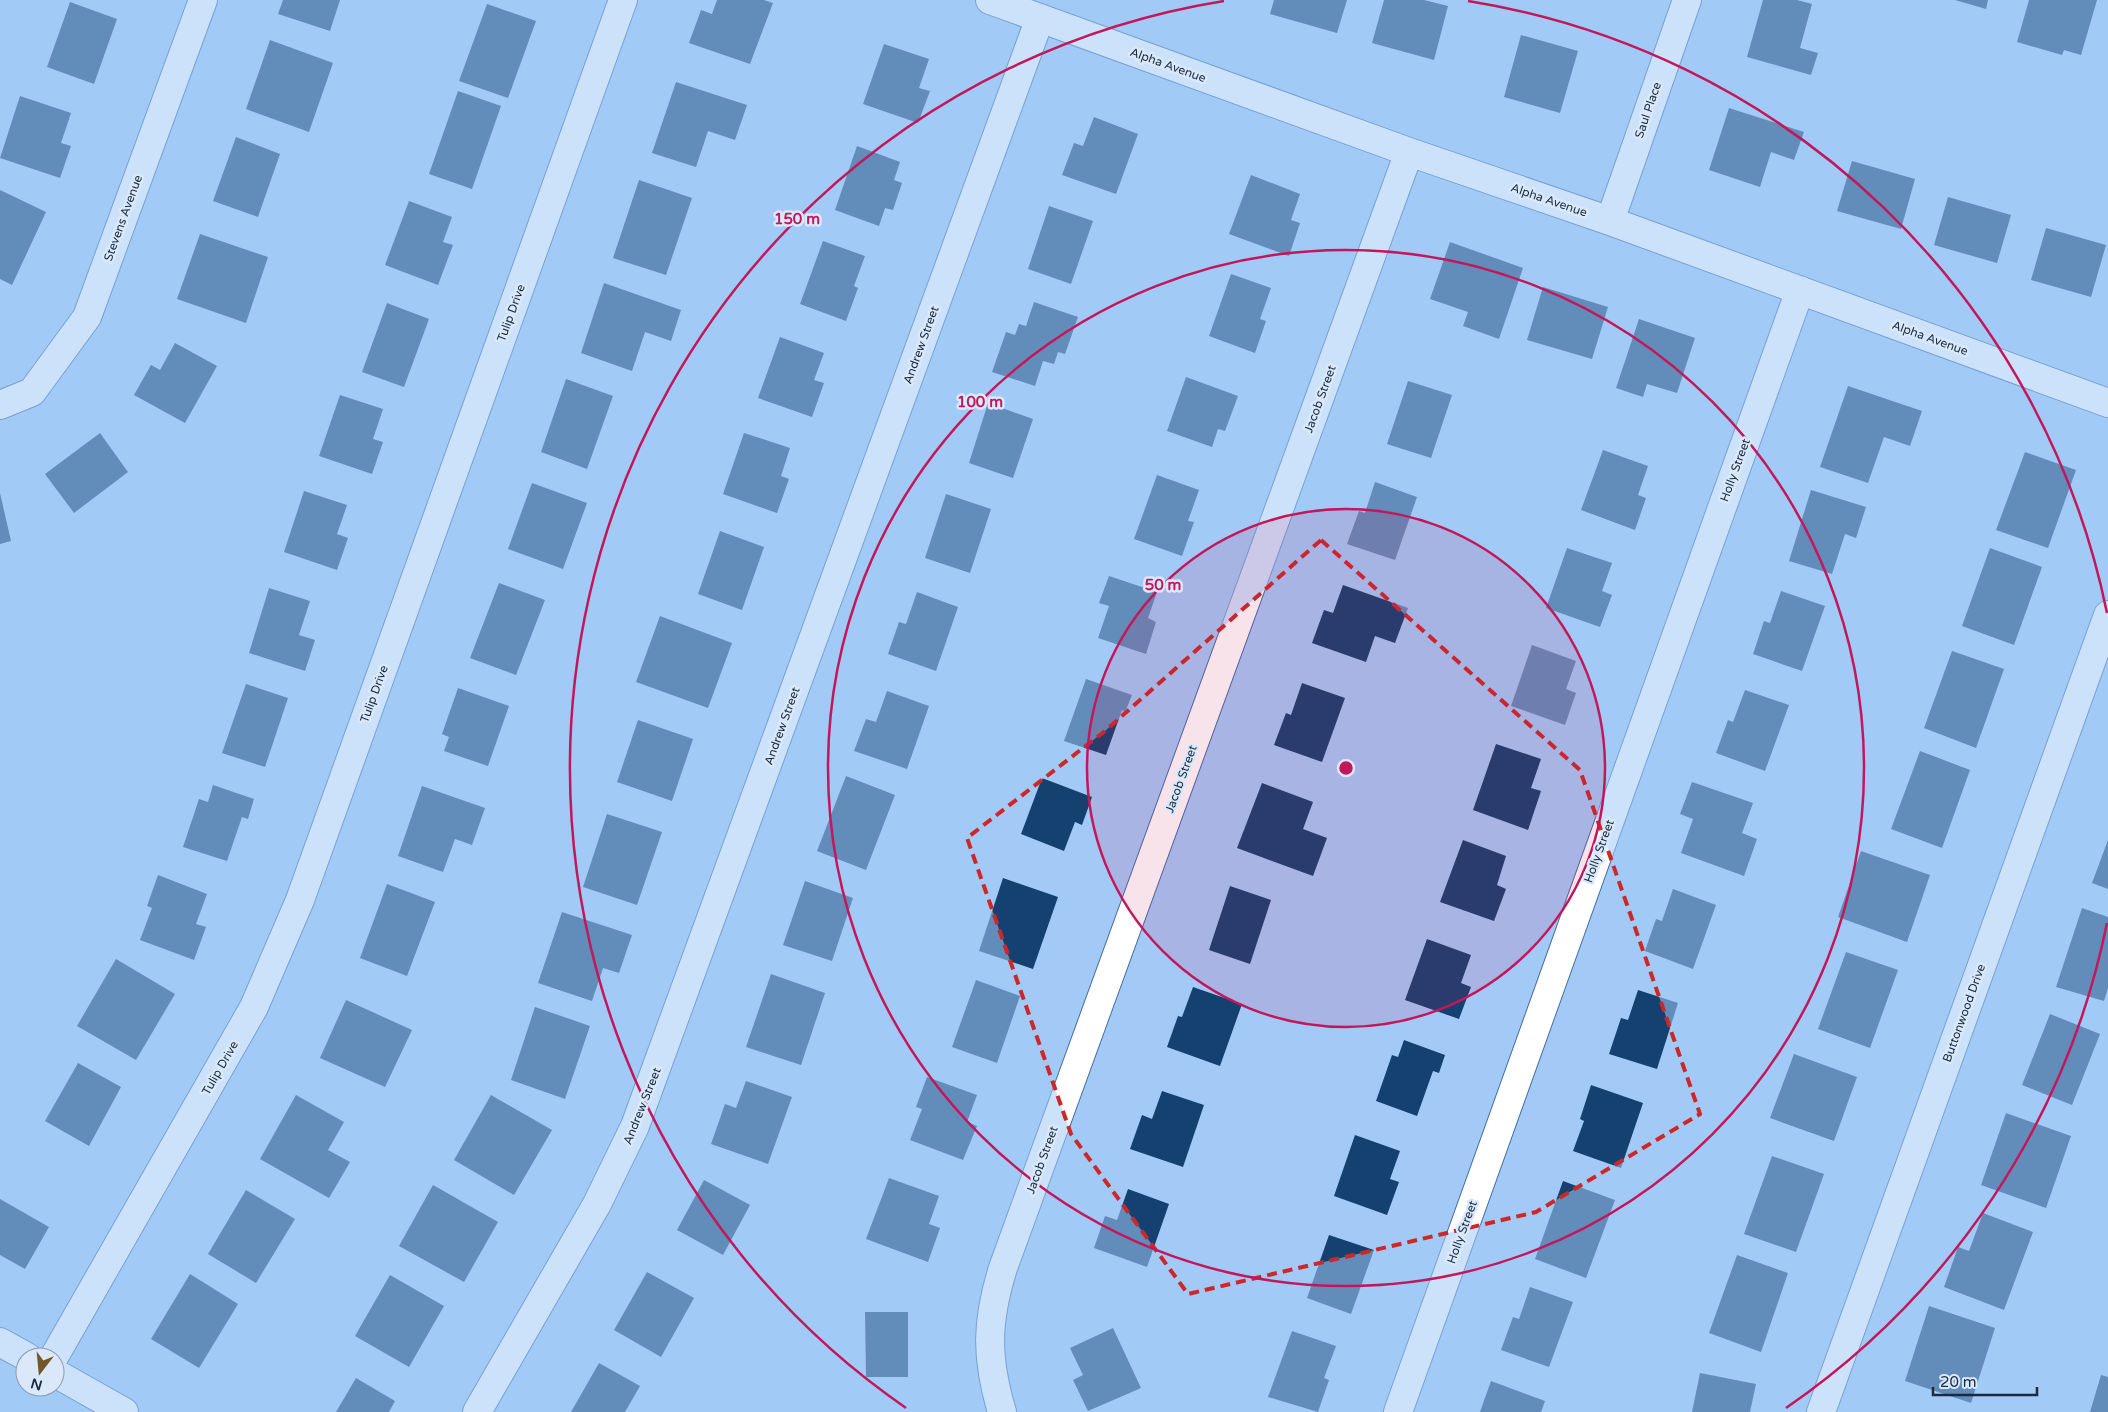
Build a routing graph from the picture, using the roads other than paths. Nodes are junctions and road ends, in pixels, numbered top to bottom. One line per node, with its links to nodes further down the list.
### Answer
1 (203, 0): 10 (street, Stevens Avenue)
2 (623, 0): 13 (street, Tulip Drive)
3 (990, 0): 5 (street, Alpha Avenue)
4 (1687, 0): 7 (street, Saul Place)
5 (1040, 18): 6 (street, Alpha Avenue); 17 (street, Andrew Street)
6 (1409, 152): 7 (street, Alpha Avenue); 18 (street, Jacob Street)
7 (1610, 221): 8 (street, Alpha Avenue)
8 (1800, 290): 9 (street, Alpha Avenue); 19 (street, Holly Street)
9 (2108, 403)
10 (0, 406)
11 (2108, 615): 20 (street, Buttonwood Drive)
12 (0, 1342): 14 (street)
13 (60, 1347)
14 (15, 1350)
15 (65, 1379): 16 (street)
16 (124, 1412)
17 (477, 1412)
18 (1002, 1412)
19 (1398, 1412)
20 (1821, 1412)

